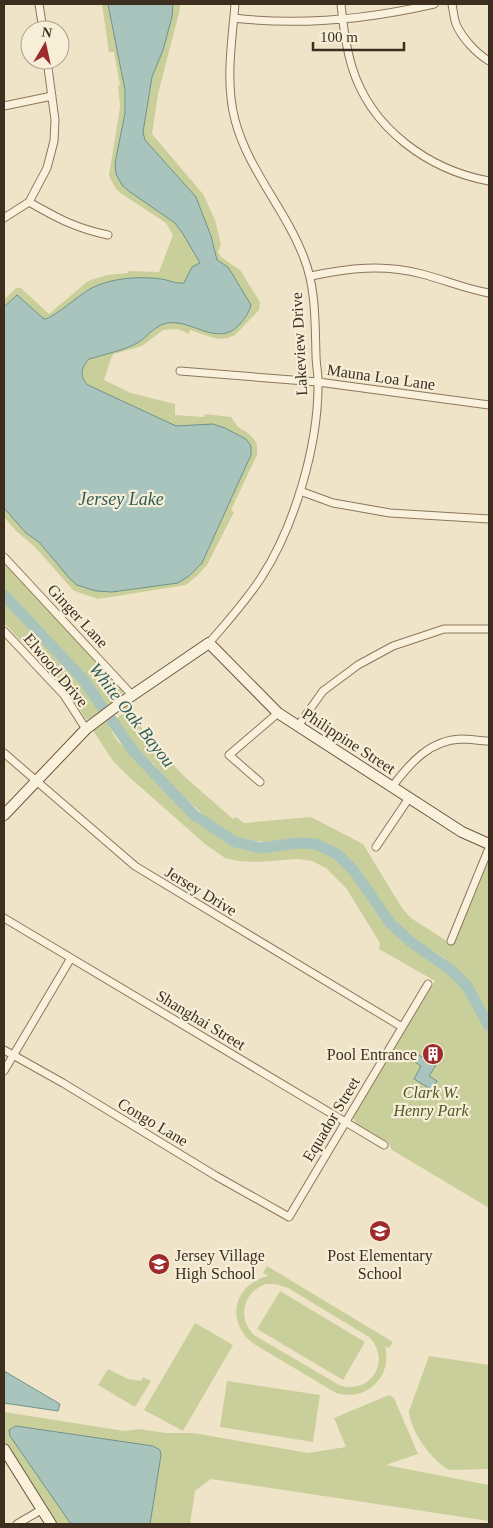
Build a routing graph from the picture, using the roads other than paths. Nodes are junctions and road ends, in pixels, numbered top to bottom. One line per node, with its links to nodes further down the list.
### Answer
1 (40, 4): 8 (street)
2 (235, 4): 6 (street, Lakeview Drive)
3 (341, 4): 7 (street)
4 (434, 4): 7 (street)
5 (452, 4): 9 (street)
6 (234, 18): 7 (street); 17 (street, Lakeview Drive)
7 (342, 18): 13 (street)
8 (42, 20)
9 (489, 61)
10 (48, 70): 11 (street)
11 (52, 96): 12 (street); 14 (street)
12 (4, 106)
13 (489, 181)
14 (29, 202): 15 (street); 16 (street)
15 (4, 218)
16 (108, 235)
17 (310, 276): 18 (street); 20 (street, Lakeview Drive)
18 (489, 292)
19 (180, 371): 20 (street, Mauna Loa Lane)
20 (318, 382): 21 (street, Mauna Loa Lane); 22 (street, Lakeview Drive)
21 (489, 405)
22 (300, 491): 23 (street); 27 (street, Lakeview Drive)
23 (489, 519)
24 (4, 557): 28 (street, Ginger Lane)
25 (489, 629): 30 (street)
26 (4, 631): 31 (street, Elwood Drive)
27 (209, 643): 28 (street, Lakeview Drive); 29 (street, Philippine Street)
28 (132, 695): 31 (street, Lakeview Drive)
29 (278, 713): 30 (street, Philippine Street); 35 (street)
30 (298, 726): 36 (street, Philippine Street)
31 (86, 729): 34 (street, Lakeview Drive)
32 (489, 741): 36 (street)
33 (4, 753): 34 (street, Jersey Drive)
34 (36, 780): 38 (street, Lakeview Drive); 46 (street, Jersey Drive)
35 (260, 782)
36 (392, 787): 37 (street, Philippine Street)
37 (409, 798): 39 (street, Philippine Street); 40 (street)
38 (4, 815)
39 (489, 844)
40 (376, 847)
41 (489, 848): 43 (street)
42 (4, 918): 44 (street, Shanghai Street)
43 (451, 941)
44 (70, 958): 48 (street); 50 (street, Shanghai Street)
45 (428, 984): 46 (street, Equador Street)
46 (402, 1027): 50 (street, Equador Street)
47 (4, 1050): 48 (street, Congo Lane)
48 (13, 1056): 49 (street); 52 (street, Congo Lane)
49 (4, 1071)
50 (345, 1122): 51 (street, Shanghai Street); 52 (street, Equador Street)
51 (384, 1145)
52 (289, 1217)
53 (4, 1449): 54 (street)
54 (41, 1510): 55 (street); 56 (street)
55 (17, 1524)
56 (51, 1524)

